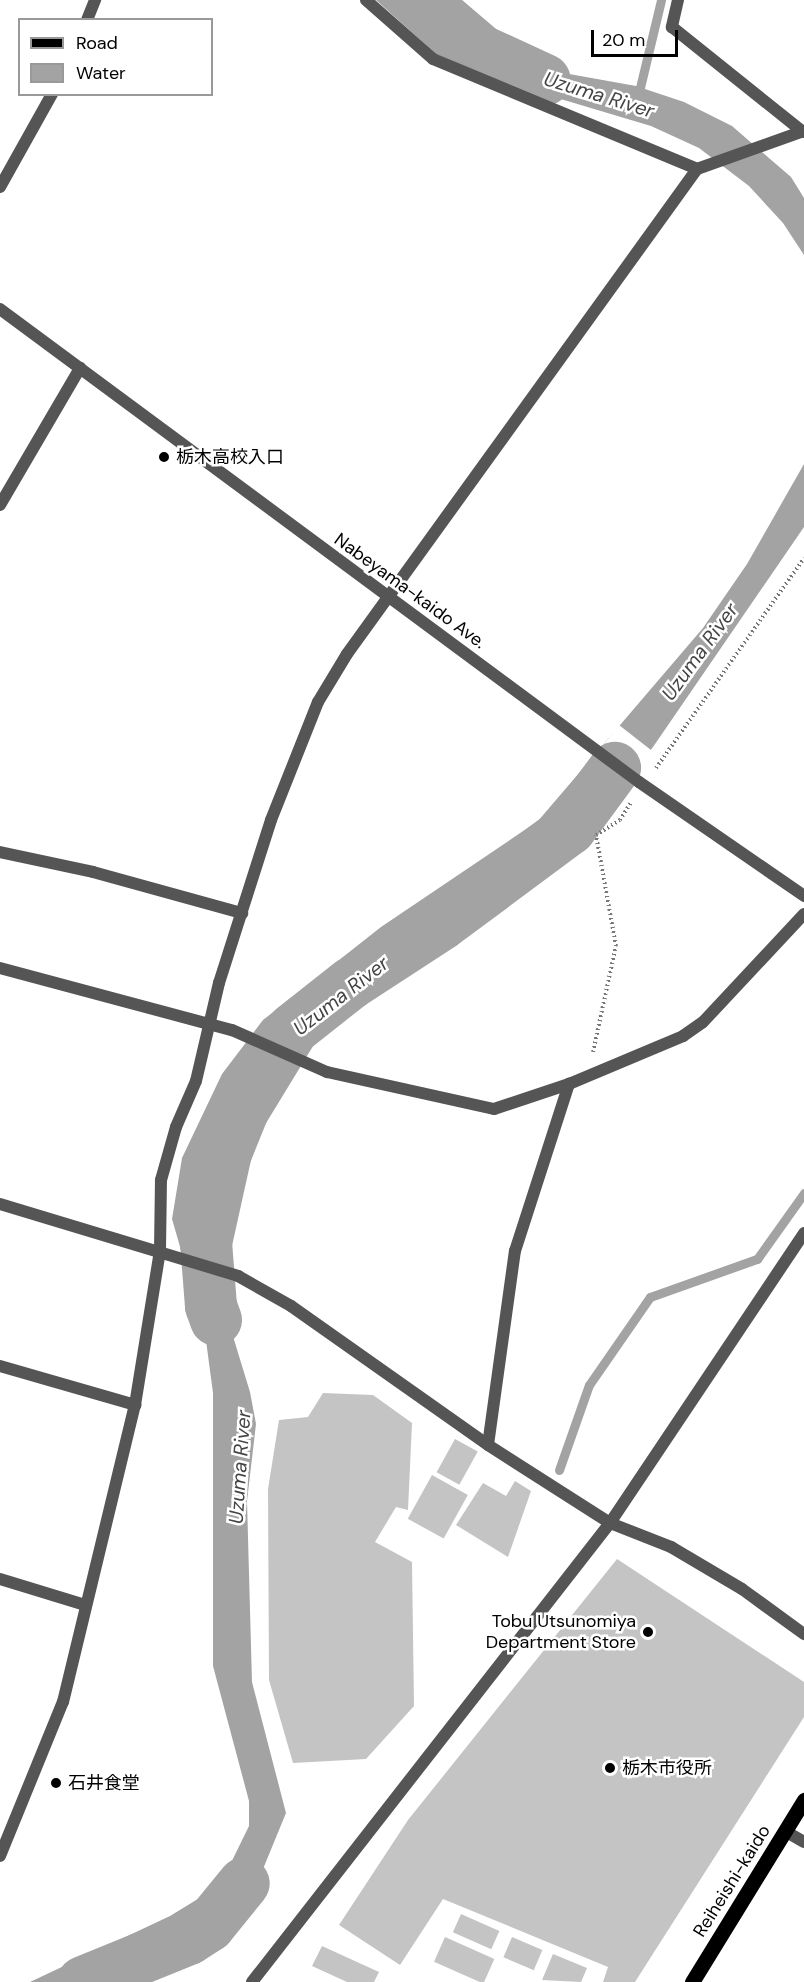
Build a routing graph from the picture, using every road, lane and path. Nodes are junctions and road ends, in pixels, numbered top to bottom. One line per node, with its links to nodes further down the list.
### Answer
1 (95, 0): 4 (street)
2 (366, 0): 7 (street)
3 (678, 0): 6 (street)
4 (88, 18)
5 (51, 96): 8 (street)
6 (803, 131): 7 (street)
7 (702, 166): 12 (street)
8 (0, 187)
9 (0, 309): 10 (street, Nabeyama-kaido Ave.)
10 (80, 368): 11 (street); 12 (street, Nabeyama-kaido Ave.)
11 (0, 505)
12 (388, 597): 14 (street, Nabeyama-kaido Ave.); 15 (street)
13 (0, 852): 15 (street)
14 (804, 896)
15 (242, 913): 18 (street)
16 (804, 914): 19 (street)
17 (0, 968): 18 (street)
18 (208, 1025): 19 (street); 22 (street)
19 (569, 1084): 25 (street)
20 (0, 1204): 22 (street)
21 (804, 1233): 26 (street)
22 (160, 1250): 24 (street); 25 (street)
23 (0, 1366): 24 (street)
24 (135, 1405): 28 (street)
25 (488, 1445): 26 (street)
26 (610, 1523): 29 (street); 34 (street)
27 (0, 1579): 28 (street)
28 (85, 1605): 33 (street)
29 (804, 1634)
30 (804, 1800): 31 (main road, Reiheishi-kaido)
31 (785, 1831): 32 (street); 35 (main road, Reiheishi-kaido)
32 (804, 1842)
33 (0, 1856)
34 (252, 1982)
35 (692, 1982)

